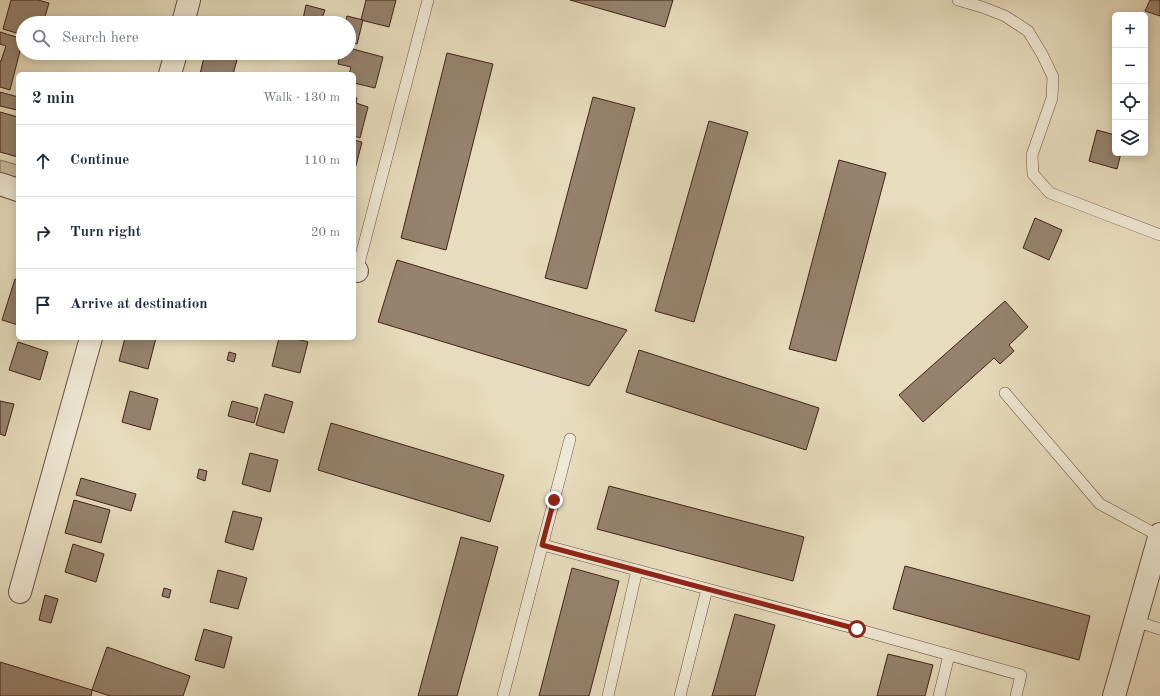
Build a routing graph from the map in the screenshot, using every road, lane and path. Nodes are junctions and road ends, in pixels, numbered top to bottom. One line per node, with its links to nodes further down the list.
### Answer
1 (189, 0): 5 (street)
2 (428, 0): 11 (lane)
3 (958, 0): 4 (lane)
4 (983, 3): 10 (lane)
5 (185, 16)
6 (174, 60): 7 (street)
7 (171, 72)
8 (0, 184): 9 (street)
9 (16, 189)
10 (1160, 236)
11 (356, 271)
12 (90, 340): 19 (street)
13 (1005, 393): 15 (lane)
14 (570, 439): 16 (lane)
15 (1159, 540): 20 (street)
16 (542, 545): 17 (lane); 23 (lane)
17 (637, 570): 18 (lane); 24 (lane)
18 (707, 589): 22 (lane); 25 (lane)
19 (20, 592)
20 (1135, 621): 21 (lane); 28 (street)
21 (1160, 629)
22 (949, 655): 26 (lane); 27 (lane)
23 (503, 696)
24 (608, 696)
25 (680, 696)
26 (939, 696)
27 (1016, 696)
28 (1114, 696)

